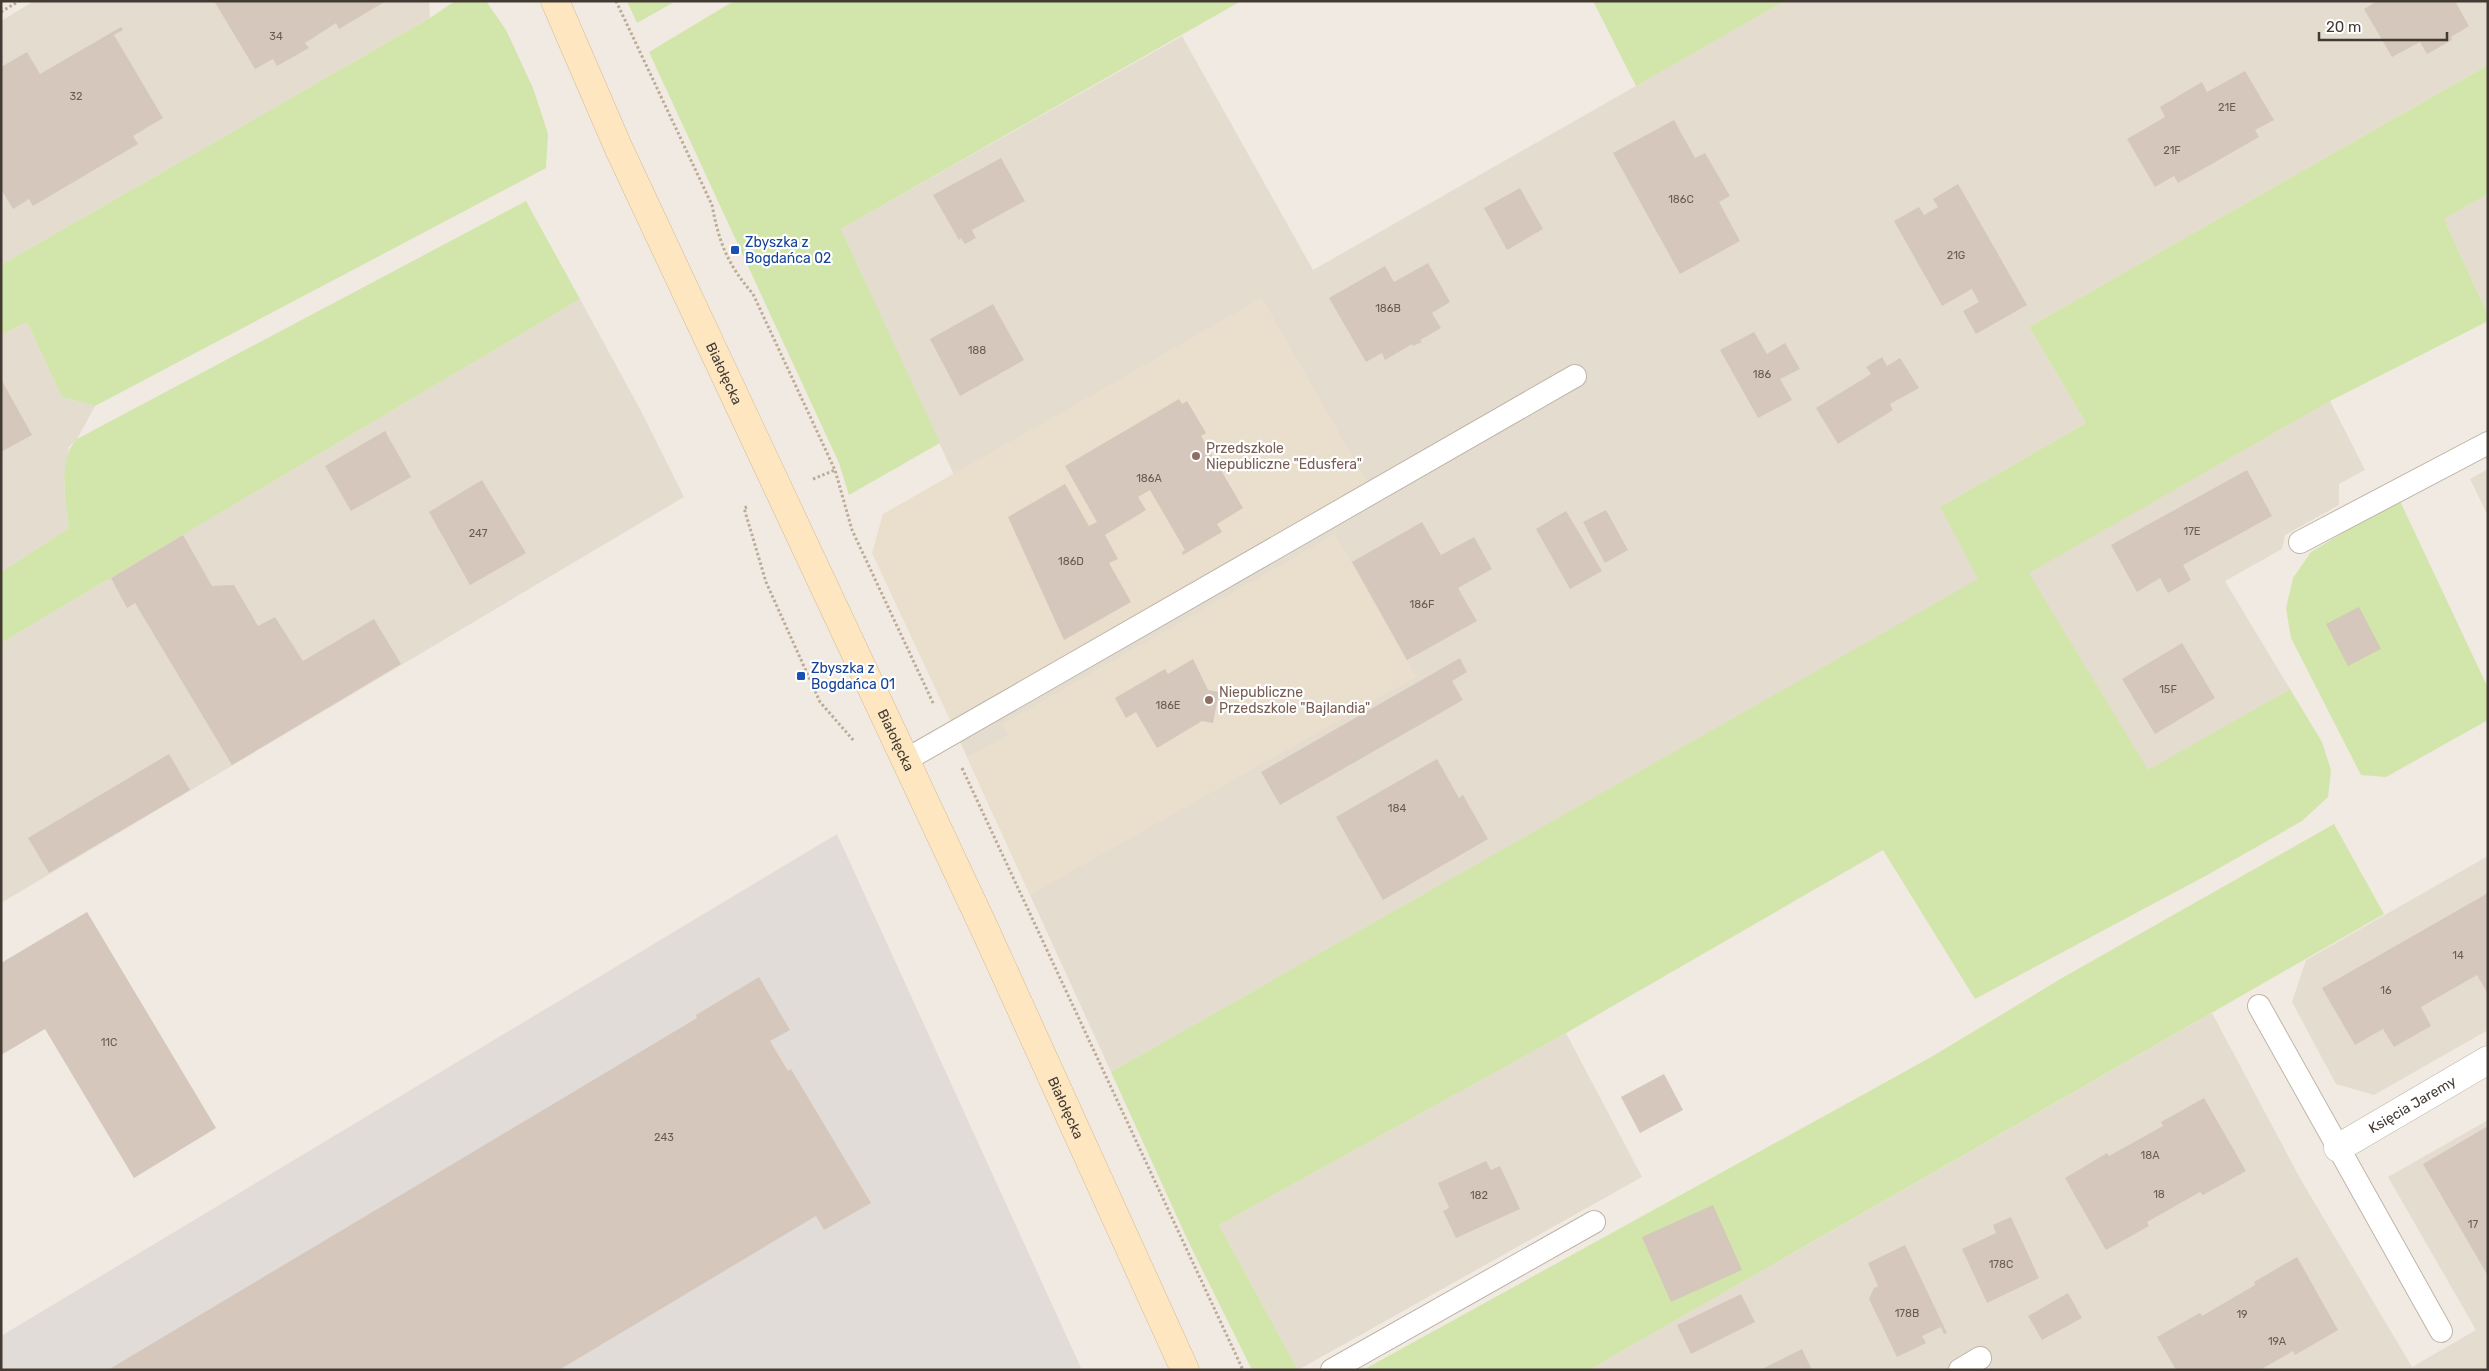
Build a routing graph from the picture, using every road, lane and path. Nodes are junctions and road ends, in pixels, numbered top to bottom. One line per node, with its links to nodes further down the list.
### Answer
1 (19, 1): 4 (path)
2 (555, 1): 9 (street, Białołęcka)
3 (616, 1): 8 (path)
4 (1, 12)
5 (1576, 376): 8 (lane)
6 (2488, 443): 7 (lane)
7 (2300, 542)
8 (949, 736): 9 (lane); 17 (path)
9 (904, 761): 16 (street, Białołęcka)
10 (2259, 1006): 12 (lane)
11 (2488, 1060): 12 (street, Księcia Jaremy)
12 (2338, 1148): 14 (lane)
13 (1594, 1222): 18 (lane)
14 (2441, 1331)
15 (1980, 1358): 19 (lane)
16 (1185, 1370)
17 (1243, 1370)
18 (1332, 1370)
19 (1960, 1370)

